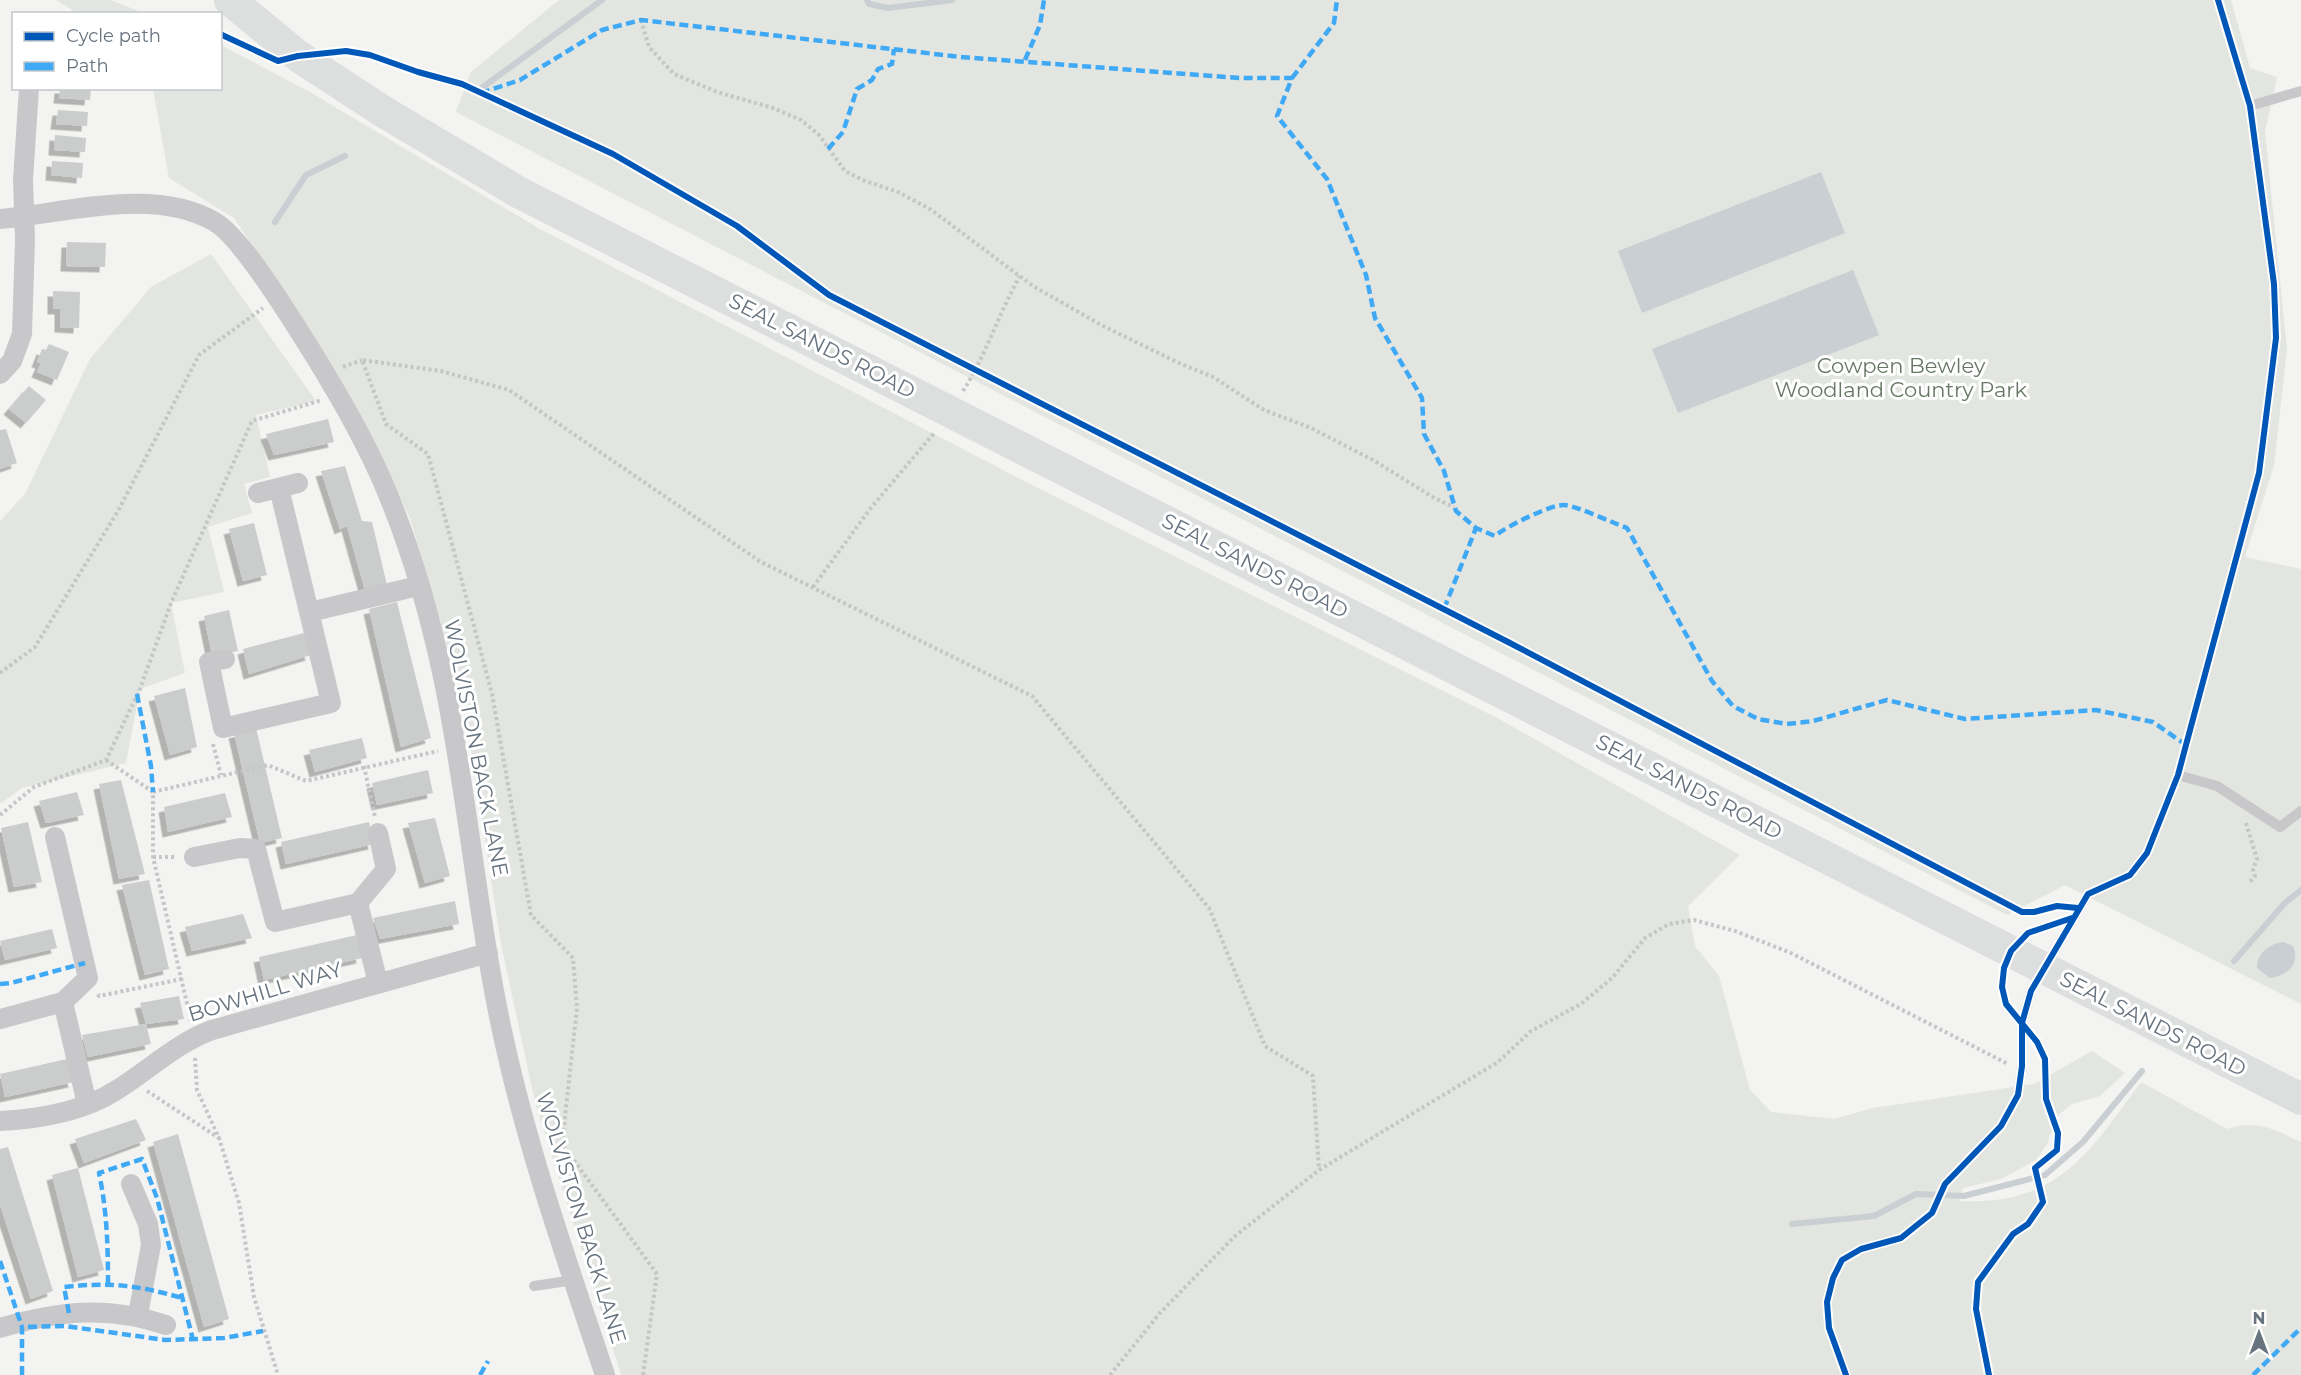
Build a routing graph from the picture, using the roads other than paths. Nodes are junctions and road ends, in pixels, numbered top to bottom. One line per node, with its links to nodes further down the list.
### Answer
1 (230, 0): 20 (main road, SEAL SANDS ROAD)
2 (2240, 72): 5 (lane)
3 (29, 90): 6 (street)
4 (2301, 91): 5 (lane)
5 (2250, 106): 13 (lane)
6 (24, 217): 7 (street, WOLVISTON BACK LANE); 8 (street); 10 (street, WOLVISTON BACK LANE)
7 (0, 219)
8 (0, 374)
9 (258, 493): 11 (street)
10 (418, 586): 11 (street); 19 (street, WOLVISTON BACK LANE)
11 (310, 612): 12 (street)
12 (225, 659)
13 (2178, 775): 14 (lane); 20 (lane)
14 (2301, 811)
15 (378, 833): 18 (street)
16 (55, 837): 22 (street)
17 (194, 857): 18 (street)
18 (358, 903): 21 (street)
19 (489, 952): 21 (street, BOWHILL WAY); 28 (street, WOLVISTON BACK LANE)
20 (2045, 970): 24 (main road, SEAL SANDS ROAD); 34 (lane)
21 (378, 983): 25 (street, BOWHILL WAY)
22 (63, 1002): 23 (street); 25 (street)
23 (0, 1019)
24 (2301, 1099)
25 (87, 1104): 26 (street, BOWHILL WAY)
26 (0, 1121)
27 (131, 1184): 30 (street)
28 (574, 1280): 29 (lane); 33 (street, WOLVISTON BACK LANE)
29 (534, 1286)
30 (138, 1315): 31 (street); 32 (street)
31 (166, 1325)
32 (0, 1328)
33 (605, 1375)
34 (1846, 1375)

